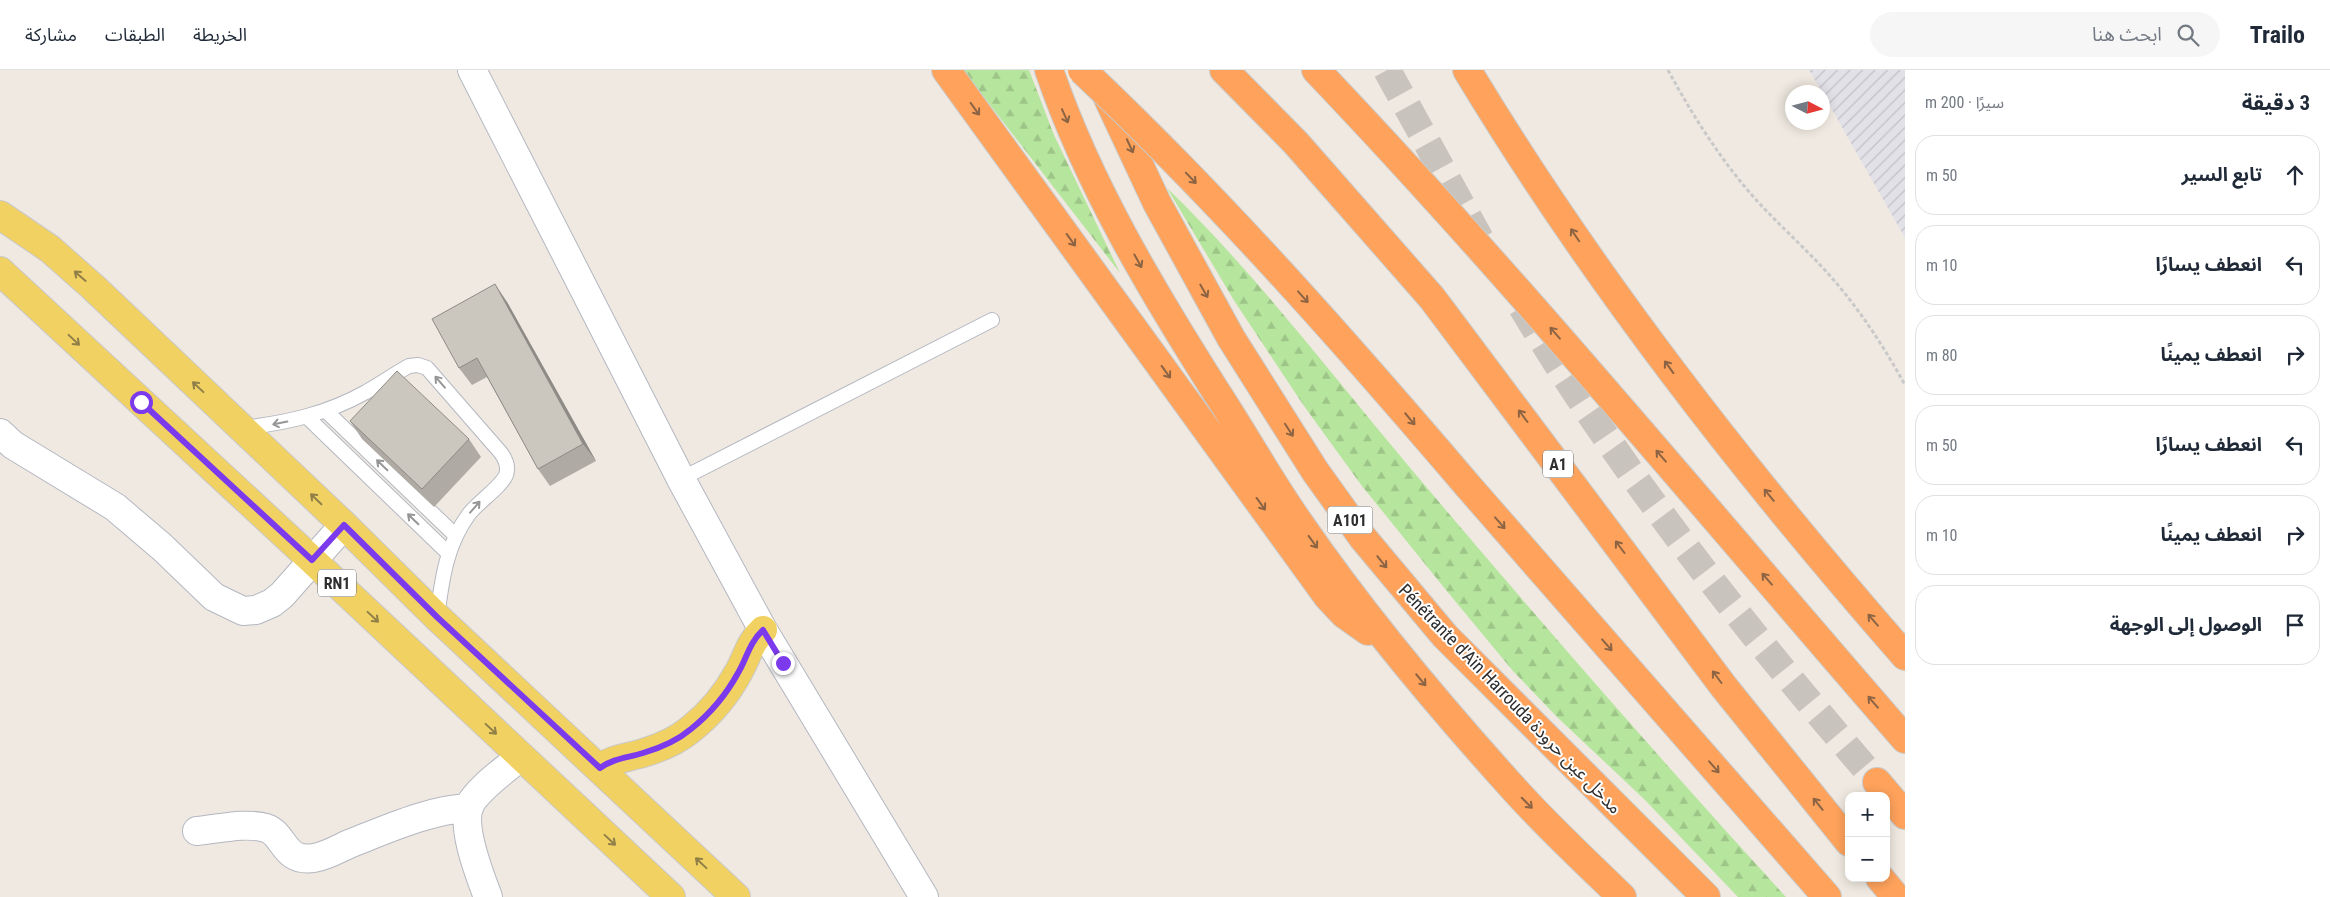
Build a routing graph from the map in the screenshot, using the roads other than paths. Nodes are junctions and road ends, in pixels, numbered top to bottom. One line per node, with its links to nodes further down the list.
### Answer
1 (472, 70): 16 (street)
2 (946, 70): 23 (highway, one-way to 23)
3 (1049, 70): 23 (highway, one-way to 23)
4 (1082, 70): 40 (highway, one-way to 40, bridge)
5 (1096, 70): 39 (highway, Pénétrante d'Aïn Harrouda مدخل عين حرودة / A101, one-way to 39)
6 (1224, 70): 32 (highway, A1, one-way to 6)
7 (1316, 70): 25 (highway, one-way to 7)
8 (1467, 70): 24 (highway, one-way to 8)
9 (0, 215): 14 (main road, RN1, one-way to 9)
10 (0, 271): 20 (main road, RN1, one-way to 20)
11 (992, 320): 16 (lane)
12 (326, 411): 13 (lane); 18 (lane, one-way to 12); 18 (lane, one-way to 12)
13 (307, 417): 14 (lane, one-way to 14); 19 (lane, one-way to 13)
14 (242, 428): 17 (main road, RN1, one-way to 14)
15 (4, 442): 20 (street)
16 (681, 479): 22 (street)
17 (344, 525): 20 (street); 21 (main road, RN1)
18 (455, 535): 19 (lane)
19 (448, 553): 21 (lane)
20 (312, 560): 26 (main road, RN1, one-way to 26)
21 (437, 617): 27 (main road, RN1)
22 (763, 630): 27 (main road); 37 (street)
23 (1389, 642): 38 (highway, one-way to 38)
24 (1905, 656)
25 (1905, 739)
26 (520, 757): 29 (street); 35 (main road, RN1, one-way to 35)
27 (600, 768): 36 (main road, RN1, one-way to 27)
28 (1877, 782): 30 (highway)
29 (469, 808): 31 (street); 34 (street)
30 (1905, 814)
31 (198, 831)
32 (1845, 837)
33 (1883, 882): 41 (highway)
34 (488, 897)
35 (671, 897)
36 (736, 897)
37 (924, 897)
38 (1622, 897)
39 (1706, 897)
40 (1827, 897)
41 (1896, 897)

